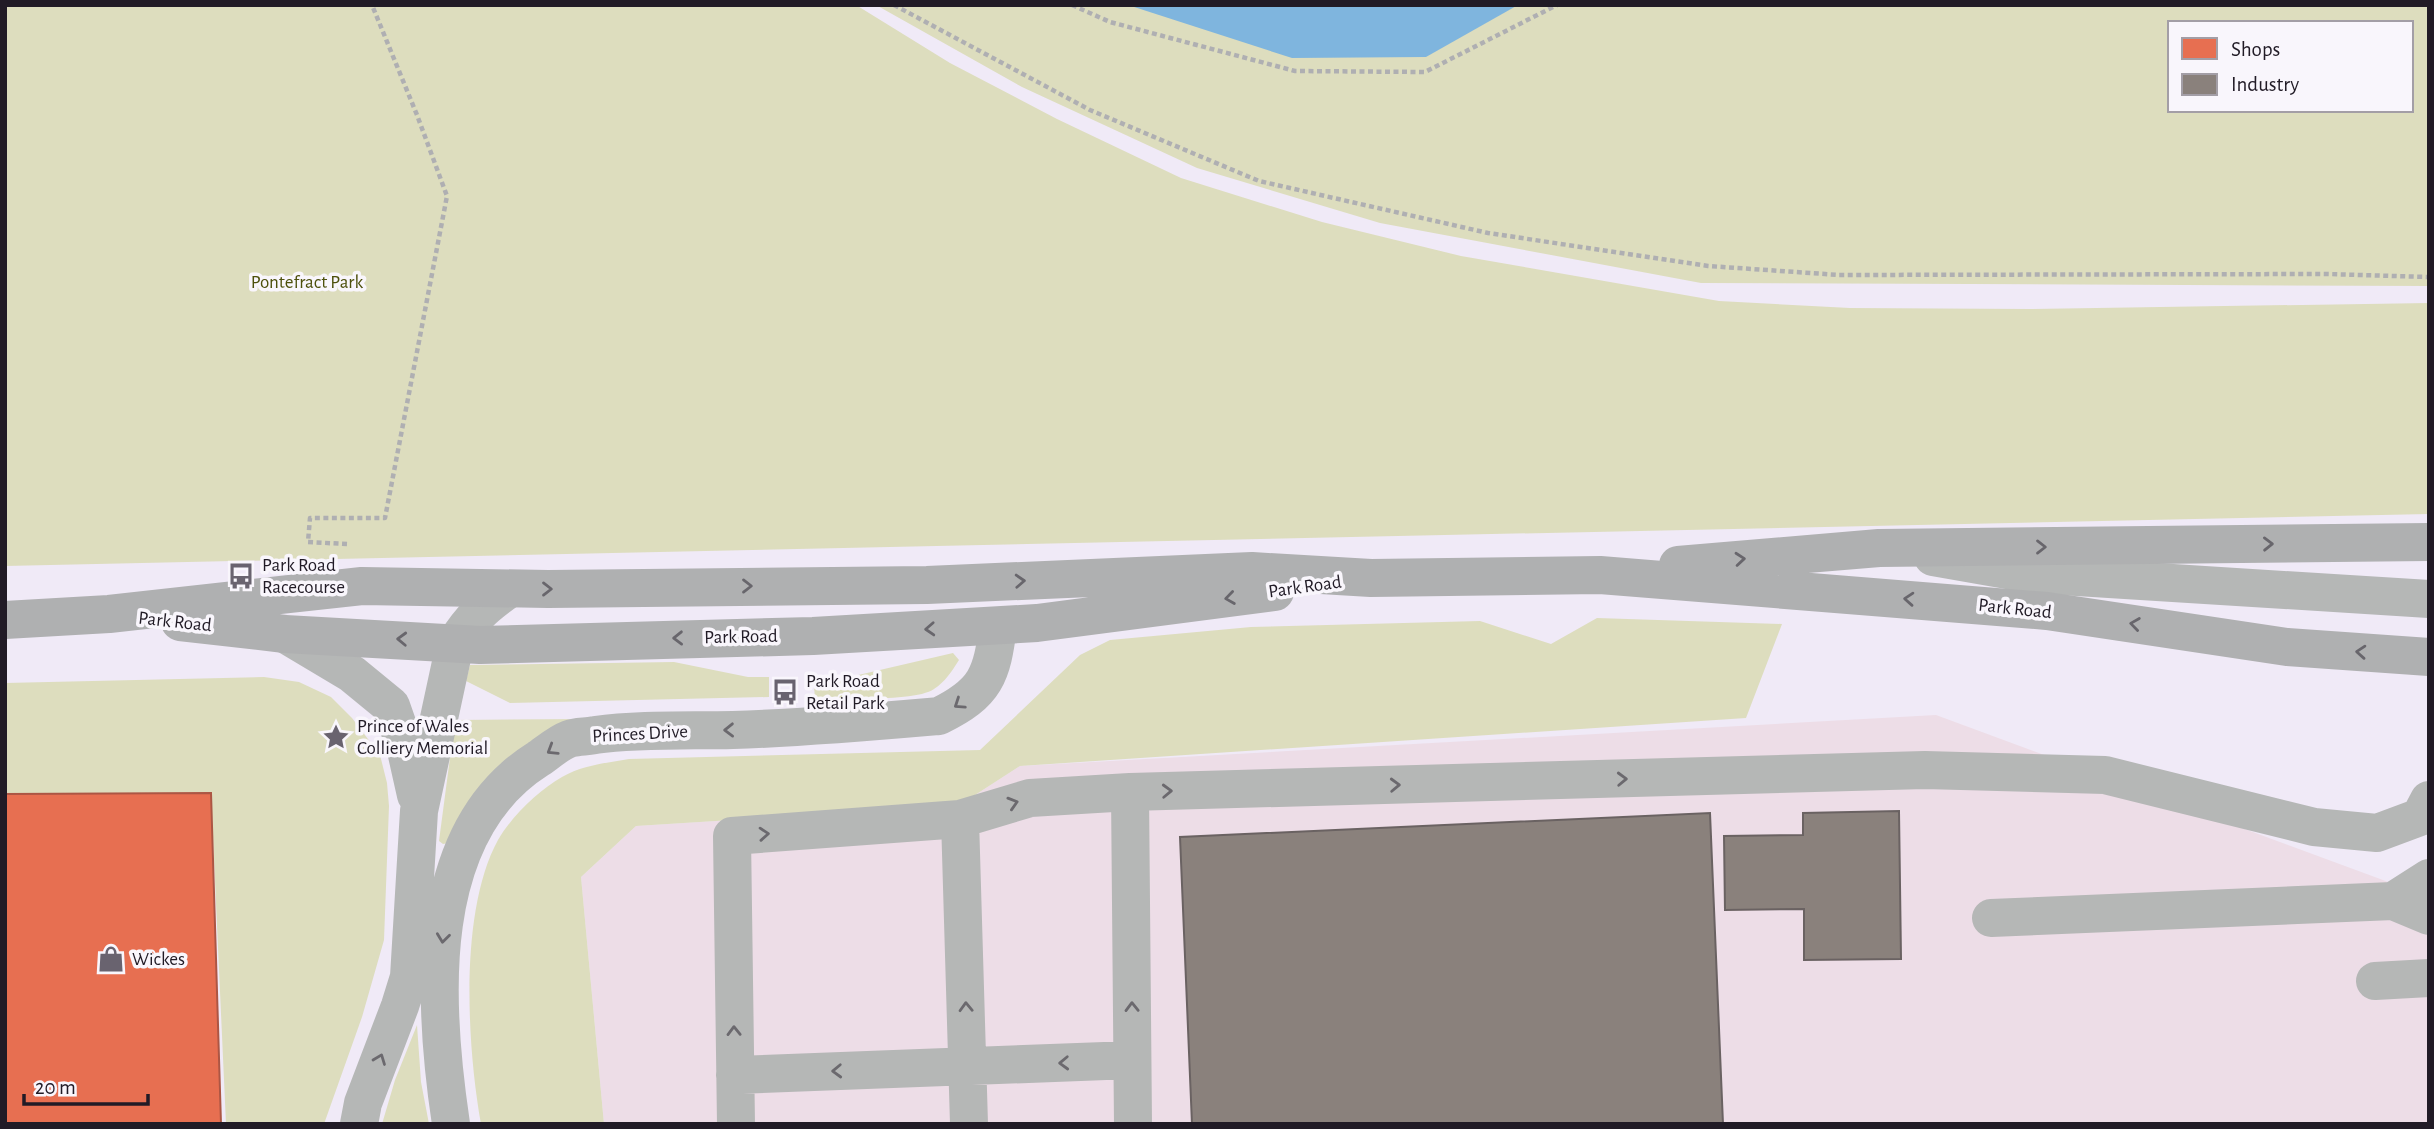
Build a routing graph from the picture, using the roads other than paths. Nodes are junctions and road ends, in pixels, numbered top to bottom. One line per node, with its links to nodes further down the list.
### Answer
1 (2429, 542): 2 (main road, Park Road, one-way to 1)
2 (1879, 548): 3 (main road, Park Road, one-way to 2); 7 (street)
3 (1600, 575): 4 (main road, Park Road); 13 (main road, Park Road, one-way to 3)
4 (1371, 578): 5 (main road, Park Road, one-way to 4); 11 (main road, Park Road, one-way to 11)
5 (927, 585): 6 (main road, Park Road, one-way to 5); 11 (main road)
6 (509, 589): 8 (main road, Park Road); 12 (street)
7 (2429, 599)
8 (108, 614): 9 (main road, Park Road); 10 (main road, Park Road)
9 (5, 620)
10 (285, 634): 12 (main road, Park Road, one-way to 10); 16 (street)
11 (996, 643): 12 (main road, Park Road, one-way to 12); 28 (street, Princes Drive, one-way to 28)
12 (455, 644): 16 (street)
13 (2429, 657)
14 (1130, 792): 15 (street, one-way to 15); 17 (street, one-way to 14); 24 (street, one-way to 14)
15 (2429, 800)
16 (419, 811): 27 (street, one-way to 16)
17 (960, 819): 25 (street, one-way to 17); 26 (street, one-way to 17)
18 (2429, 878): 19 (street)
19 (2393, 901): 20 (street); 21 (street)
20 (2429, 916)
21 (1991, 918)
22 (2429, 978): 23 (street)
23 (2375, 981)
24 (1132, 1060): 25 (street, one-way to 25); 31 (street)
25 (967, 1066): 26 (street, one-way to 26); 30 (street)
26 (735, 1075): 29 (street)
27 (359, 1124)
28 (451, 1124)
29 (736, 1124)
30 (969, 1124)
31 (1133, 1124)

